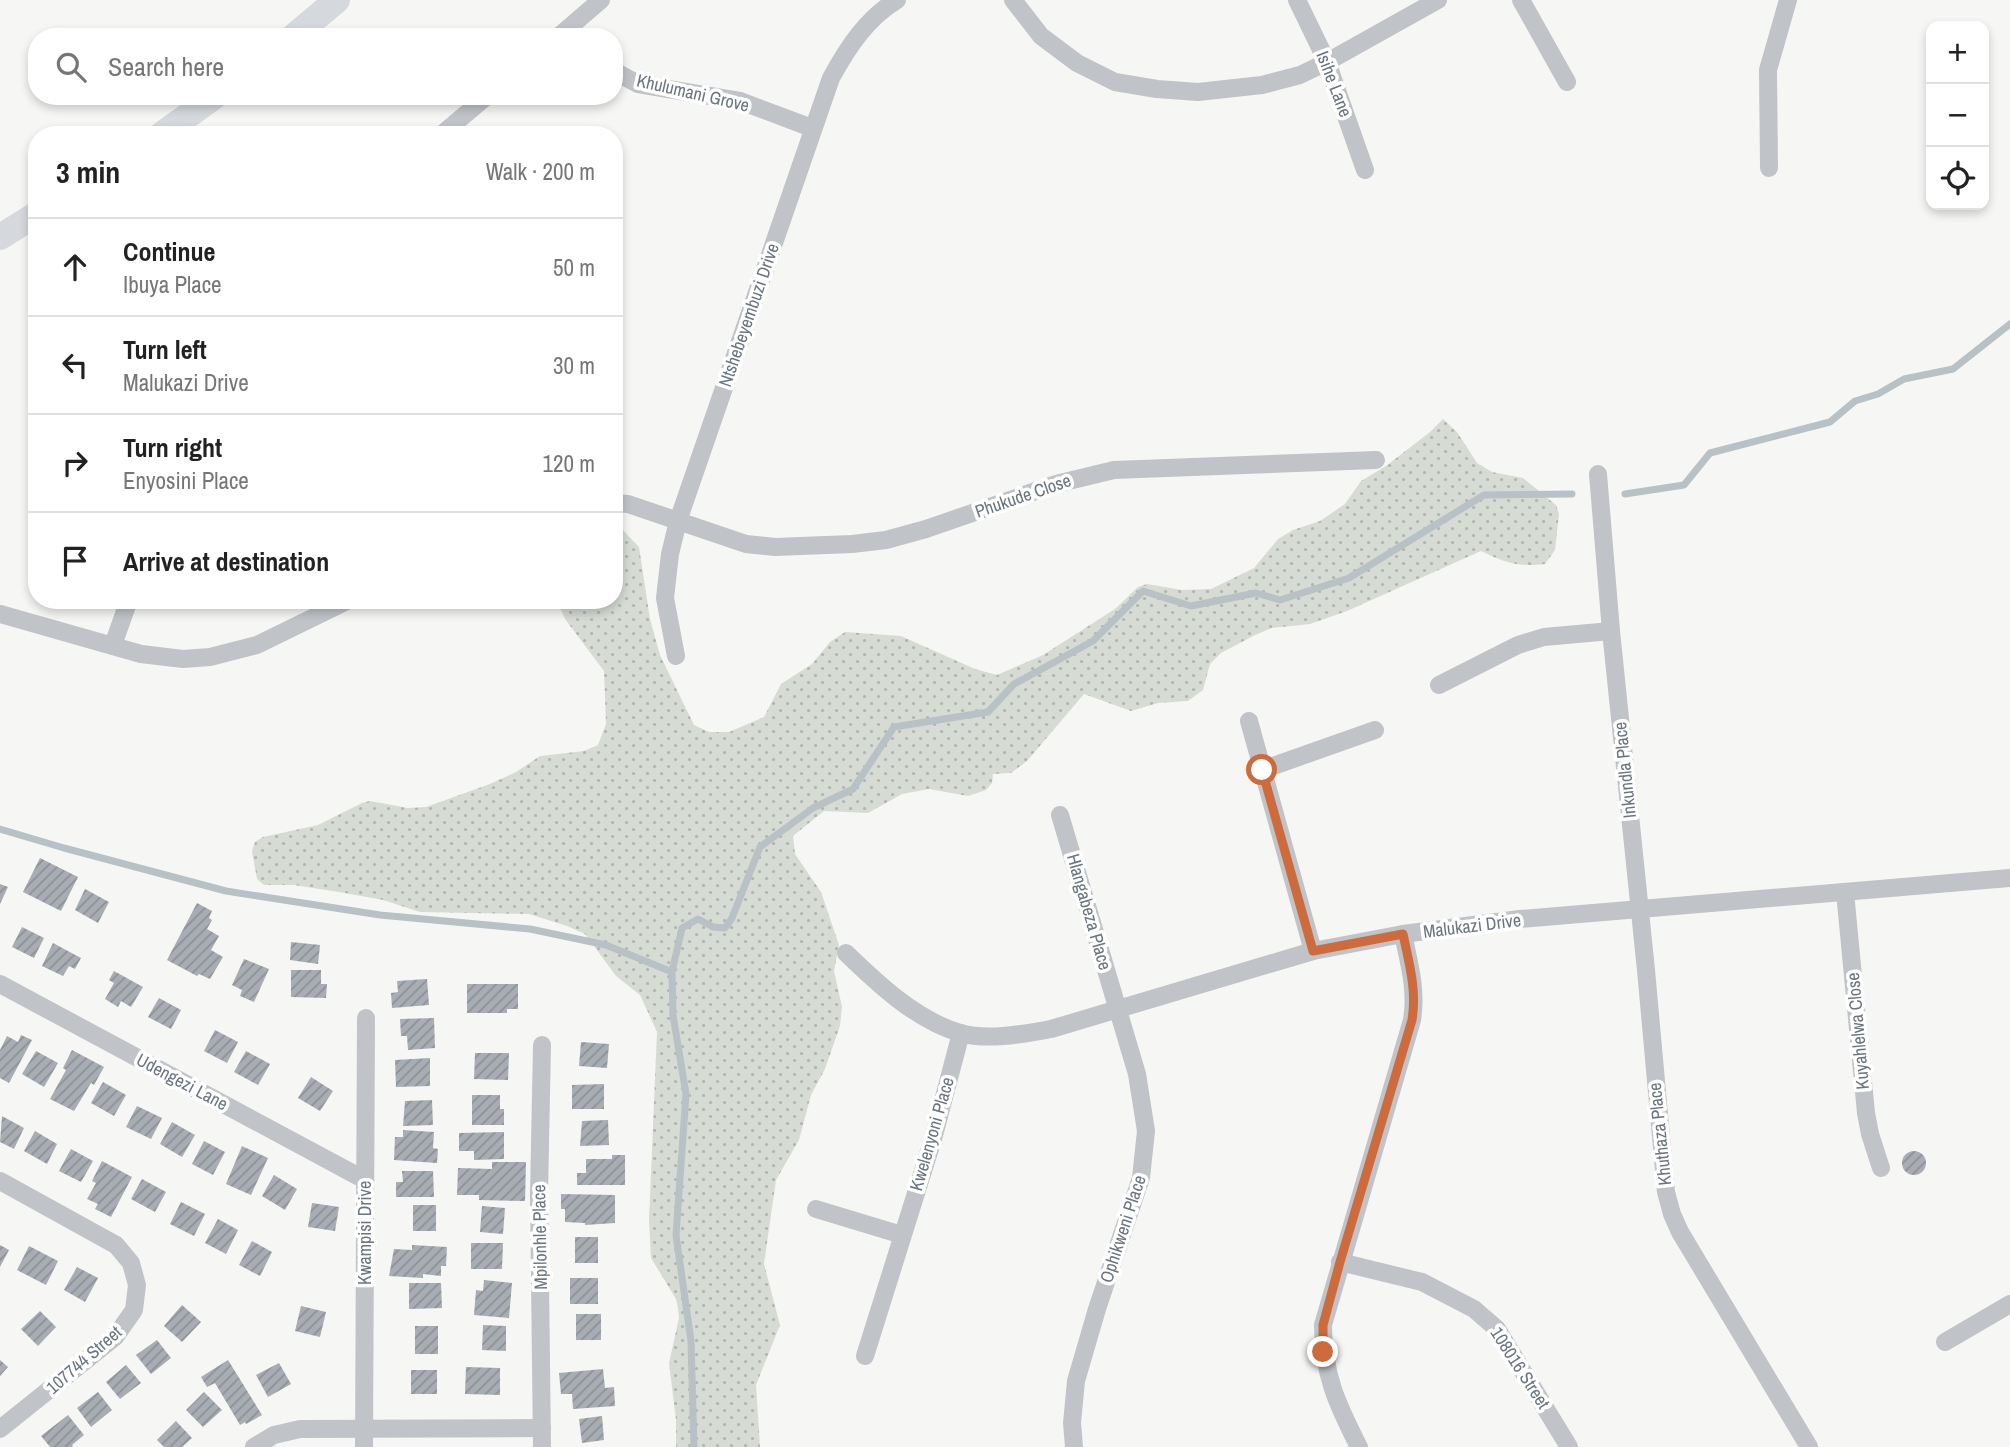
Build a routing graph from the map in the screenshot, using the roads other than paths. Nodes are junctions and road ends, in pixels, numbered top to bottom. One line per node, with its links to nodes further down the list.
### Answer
1 (337, 0): 9 (main road)
2 (601, 0): 10 (street)
3 (897, 0): 18 (street, Ntshebeyembuzi Drive)
4 (1013, 0): 11 (street)
5 (1297, 0): 11 (street, Isihe Lane)
6 (1438, 0): 11 (street)
7 (1521, 0): 13 (street)
8 (1788, 0): 19 (street)
9 (304, 28)
10 (574, 28)
11 (1328, 62): 20 (street, Isihe Lane)
12 (623, 76): 18 (street, Khulumani Grove)
13 (1567, 82)
14 (203, 105): 16 (main road)
15 (476, 105): 17 (street)
16 (173, 126)
17 (452, 126)
18 (812, 128): 26 (street, Ntshebeyembuzi Drive)
19 (1769, 168)
20 (1365, 170)
21 (28, 220): 22 (main road)
22 (0, 237)
23 (1376, 460): 26 (street, Phukude Close)
24 (1598, 474): 30 (street, Inkundla Place)
25 (623, 504): 26 (street, Phukude Close)
26 (678, 521): 32 (street, Ntshebeyembuzi Drive)
27 (126, 609): 31 (street)
28 (331, 609): 31 (street)
29 (0, 614): 31 (street)
30 (1611, 631): 33 (street); 40 (street, Inkundla Place)
31 (113, 645)
32 (676, 656)
33 (1439, 685)
34 (1249, 721): 36 (street)
35 (1375, 730): 36 (street)
36 (1262, 770): 42 (street)
37 (1060, 814): 45 (street, Hlangabeza Place)
38 (2010, 878): 39 (street, Malukazi Drive)
39 (1845, 892): 40 (street, Malukazi Drive); 49 (street, Kuyahlelwa Close)
40 (1640, 909): 41 (street, Malukazi Drive); 66 (street, Khuthaza Place)
41 (1403, 934): 42 (street, Malukazi Drive); 54 (street)
42 (1313, 951): 45 (street, Malukazi Drive)
43 (846, 953): 47 (street, Malukazi Drive)
44 (0, 984): 50 (street, Udengezi Lane)
45 (1118, 1010): 47 (street, Malukazi Drive); 63 (street, Ophikweni Place)
46 (366, 1018): 50 (street, Kwampisi Drive)
47 (961, 1033): 53 (street, Kwelenyoni Place)
48 (542, 1045): 58 (street, Mpilonhle Place)
49 (1881, 1168)
50 (365, 1180): 60 (street, Kwampisi Drive)
51 (0, 1182): 59 (street, 107744 Street)
52 (816, 1209): 53 (street)
53 (902, 1235): 57 (street, Kwelenyoni Place)
54 (1340, 1262): 64 (street); 65 (street, 108016 Street)
55 (2010, 1304): 56 (street)
56 (1945, 1342)
57 (865, 1356)
58 (542, 1428): 60 (street); 62 (street, Mpilonhle Place)
59 (0, 1429)
60 (364, 1438): 61 (street)
61 (254, 1447)
62 (542, 1447)
63 (1074, 1447)
64 (1359, 1447)
65 (1569, 1447)
66 (1809, 1447)

